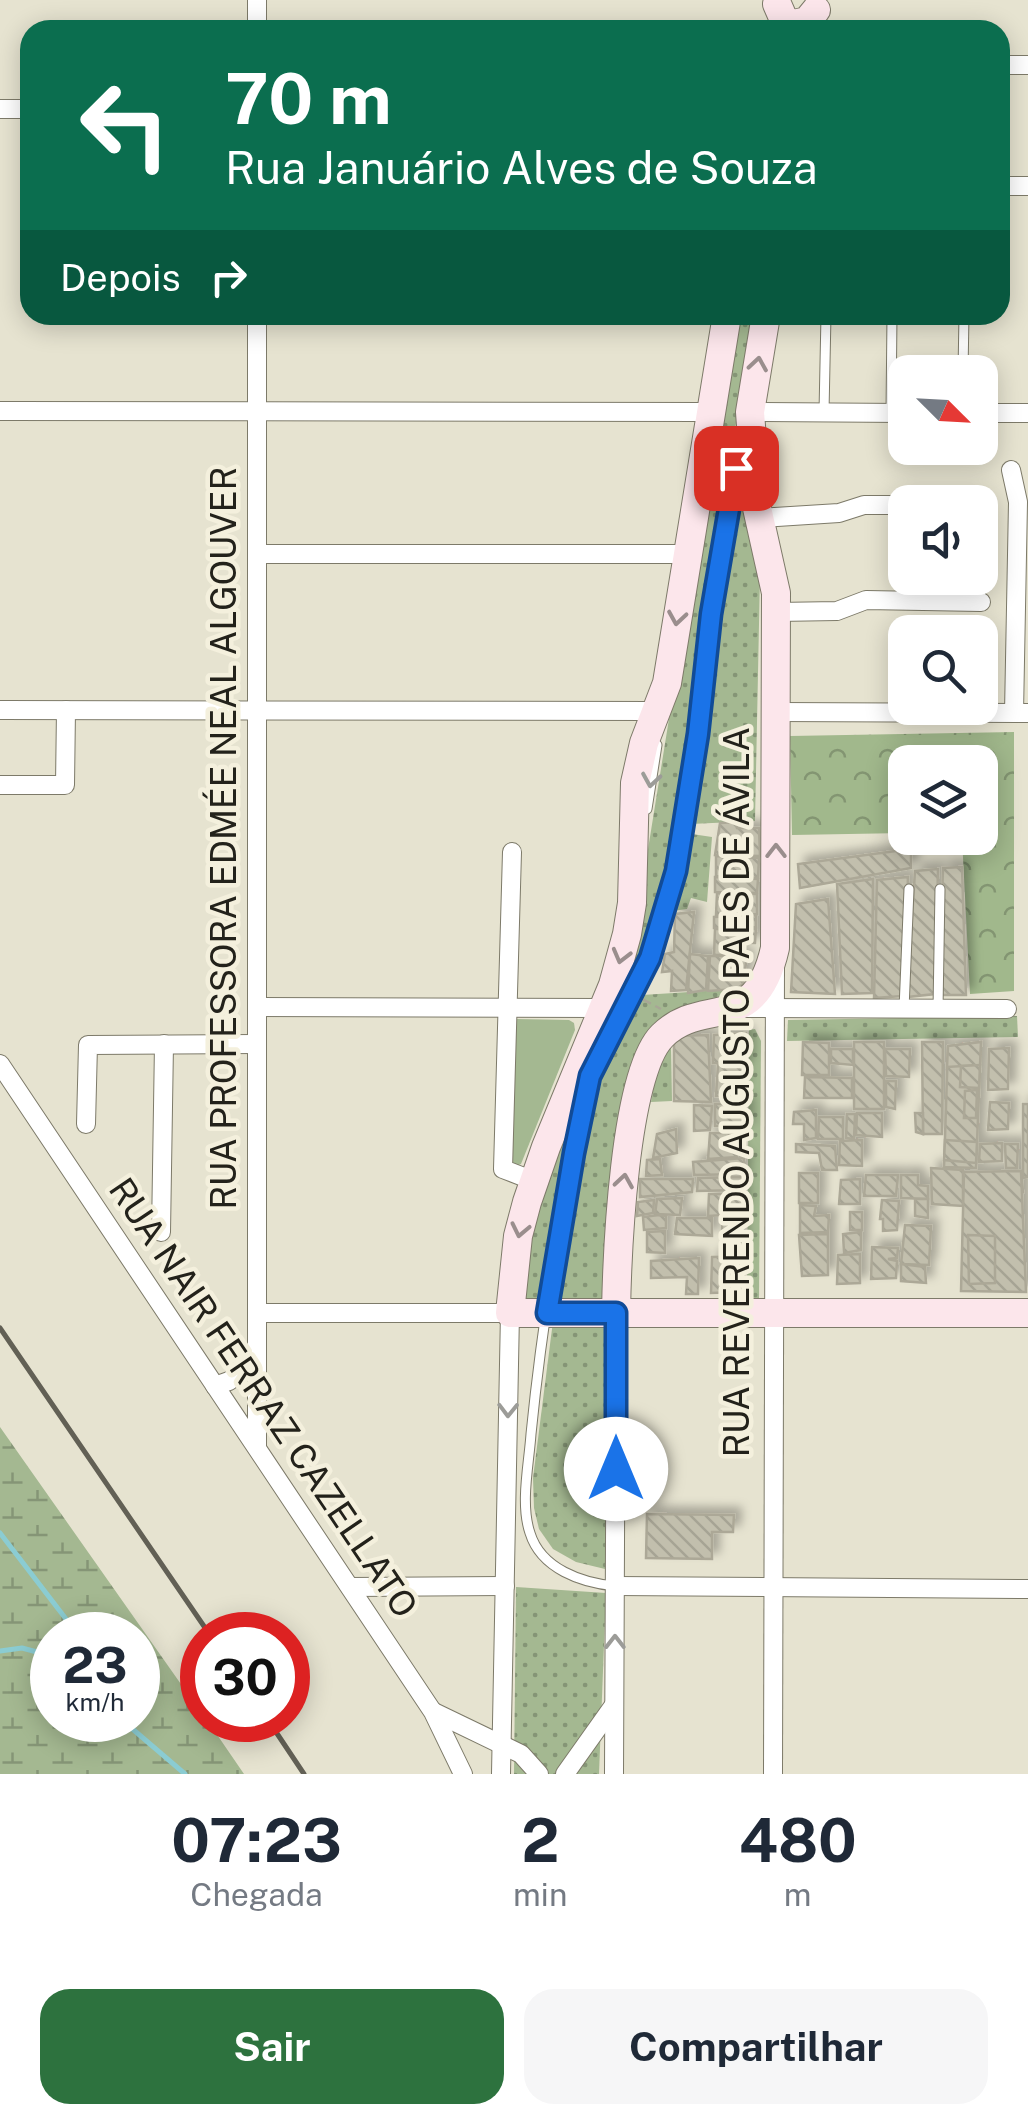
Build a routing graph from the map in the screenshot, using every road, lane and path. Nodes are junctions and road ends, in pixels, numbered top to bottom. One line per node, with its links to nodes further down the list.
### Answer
1 (257, 325): 10 (street, RUA PROFESSORA EDMÉE NEAL ALGOUVER)
2 (724, 325): 11 (main road)
3 (764, 325): 12 (main road, RUA REVERENDO AUGUSTO PAES DE ÁVILA, one-way to 3)
4 (826, 325): 13 (lane)
5 (893, 325): 7 (lane)
6 (964, 325): 8 (lane)
7 (894, 355)
8 (964, 355)
9 (0, 412): 10 (street)
10 (257, 412): 11 (street); 20 (street, RUA PROFESSORA EDMÉE NEAL ALGOUVER)
11 (711, 412): 21 (main road)
12 (750, 412): 13 (street); 19 (main road, RUA REVERENDO AUGUSTO PAES DE ÁVILA); 37 (lane)
13 (824, 412): 14 (street)
14 (888, 412)
15 (998, 412): 16 (street)
16 (1028, 413)
17 (1011, 470): 30 (street)
18 (888, 505): 19 (street)
19 (760, 518): 23 (main road, RUA REVERENDO AUGUSTO PAES DE ÁVILA)
20 (257, 554): 21 (street); 27 (street, RUA PROFESSORA EDMÉE NEAL ALGOUVER)
21 (688, 554): 24 (main road, one-way to 24)
22 (982, 602): 23 (street)
23 (776, 612): 29 (main road, RUA REVERENDO AUGUSTO PAES DE ÁVILA)
24 (666, 683): 28 (main road); 35 (lane, one-way to 35)
25 (0, 710): 26 (street)
26 (66, 710): 27 (street); 31 (street)
27 (257, 711): 28 (street); 38 (street, RUA PROFESSORA EDMÉE NEAL ALGOUVER)
28 (654, 712): 35 (main road)
29 (776, 712): 30 (street); 36 (main road, RUA REVERENDO AUGUSTO PAES DE ÁVILA, one-way to 29)
30 (1021, 713)
31 (0, 786)
32 (512, 852): 39 (street)
33 (910, 888): 43 (lane)
34 (940, 889): 44 (lane)
35 (632, 903): 40 (main road, one-way to 40)
36 (776, 948): 41 (main road); 42 (street, RUA REVERENDO AUGUSTO PAES DE ÁVILA)
37 (633, 994): 46 (path); 50 (lane)
38 (257, 1007): 39 (street); 48 (street, RUA PROFESSORA EDMÉE NEAL ALGOUVER)
39 (508, 1007): 40 (street); 52 (street)
40 (602, 1008): 50 (lane); 52 (main road)
41 (736, 1008): 42 (street); 46 (main road)
42 (775, 1008): 43 (street); 58 (street, RUA REVERENDO AUGUSTO PAES DE ÁVILA)
43 (904, 1008): 44 (street)
44 (938, 1009): 45 (street)
45 (1007, 1009)
46 (673, 1029): 57 (main road, one-way to 46)
47 (164, 1044): 48 (street); 51 (street); 53 (street)
48 (257, 1044): 54 (street, RUA PROFESSORA EDMÉE NEAL ALGOUVER)
49 (0, 1064): 61 (street, RUA NAIR FERRAZ CAZELLATO)
50 (590, 1076): 56 (lane)
51 (86, 1124)
52 (534, 1181): 55 (main road, one-way to 55)
53 (161, 1232)
54 (256, 1312): 55 (street); 60 (street, RUA PROFESSORA EDMÉE NEAL ALGOUVER)
55 (510, 1313): 56 (main road); 64 (street, one-way to 64)
56 (547, 1313): 57 (main road); 65 (lane)
57 (616, 1313): 58 (main road); 65 (street)
58 (774, 1313): 59 (main road); 66 (street, RUA REVERENDO AUGUSTO PAES DE ÁVILA)
59 (1028, 1314)
60 (256, 1361): 61 (street); 62 (street, RUA PROFESSORA EDMÉE NEAL ALGOUVER)
61 (215, 1386): 62 (street, RUA NAIR FERRAZ CAZELLATO)
62 (256, 1447): 63 (street, RUA NAIR FERRAZ CAZELLATO)
63 (350, 1586): 64 (street); 69 (street, RUA NAIR FERRAZ CAZELLATO)
64 (505, 1586): 70 (street)
65 (615, 1586): 66 (street); 68 (street, one-way to 65)
66 (773, 1587): 67 (street); 76 (street, RUA REVERENDO AUGUSTO PAES DE ÁVILA)
67 (1028, 1589)
68 (615, 1704): 74 (street); 75 (street)
69 (433, 1712): 70 (street); 71 (street, RUA NAIR FERRAZ CAZELLATO)
70 (502, 1745): 72 (street); 73 (street)
71 (463, 1774)
72 (501, 1774)
73 (539, 1774)
74 (564, 1774)
75 (614, 1774)
76 (772, 1774)

